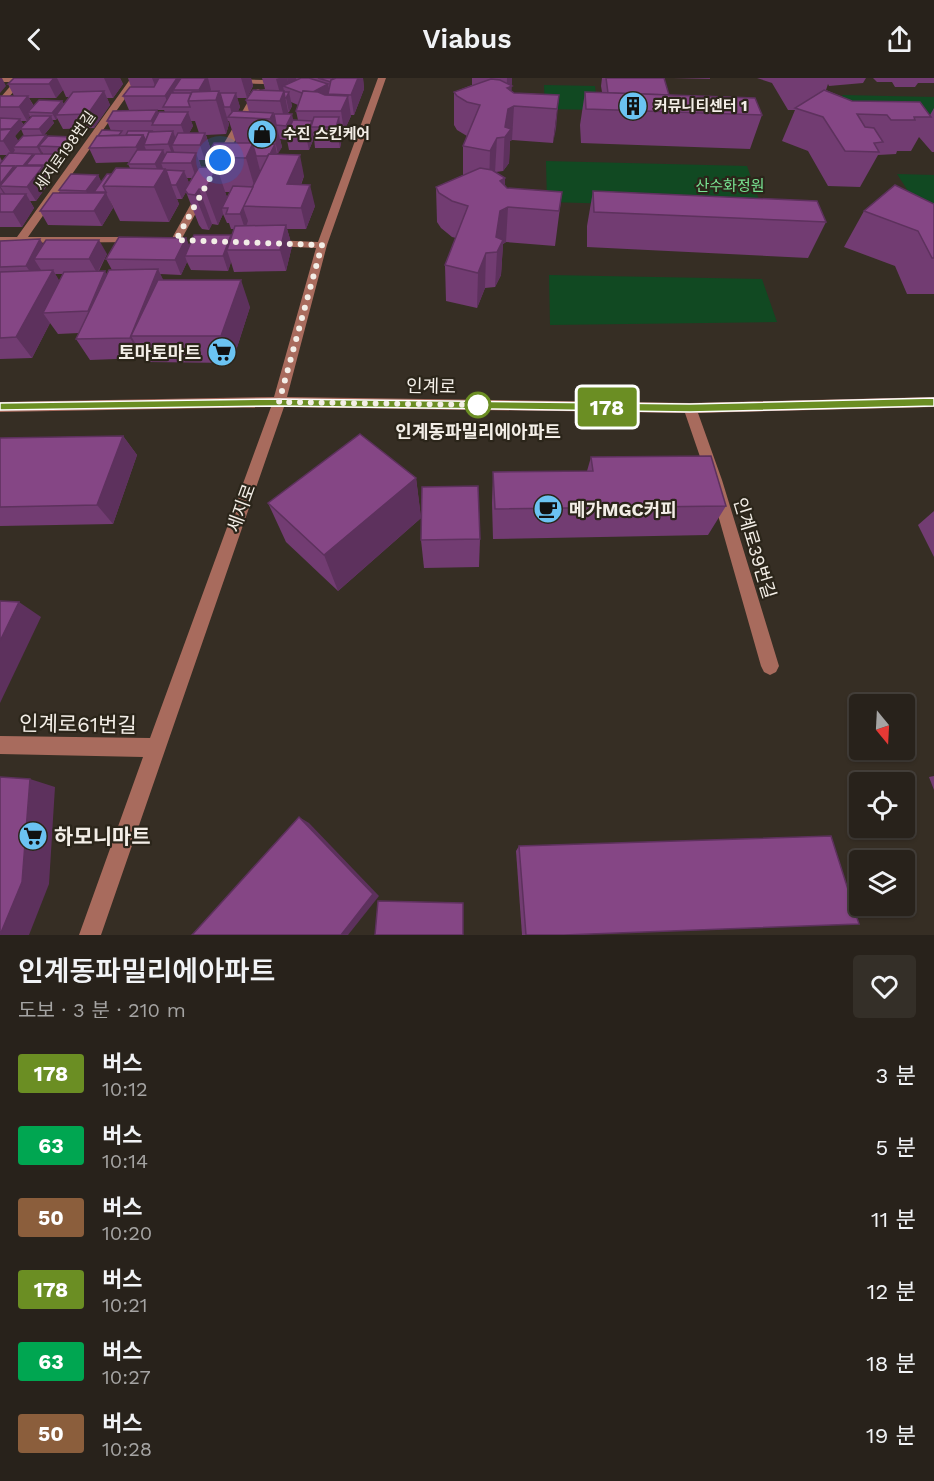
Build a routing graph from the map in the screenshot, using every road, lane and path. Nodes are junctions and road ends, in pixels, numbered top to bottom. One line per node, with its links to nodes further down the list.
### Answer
1 (382, 78): 18 (street, 세지로)
2 (11, 79): 3 (street); 4 (street)
3 (0, 80)
4 (21, 80): 5 (street); 10 (street)
5 (45, 80)
6 (129, 80): 7 (street); 14 (street, 세지로198번길)
7 (145, 80)
8 (222, 80): 9 (street)
9 (265, 80): 11 (street)
10 (0, 103)
11 (214, 170)
12 (209, 180): 16 (street)
13 (0, 240): 14 (street)
14 (20, 240): 15 (street)
15 (152, 240)
16 (164, 240)
17 (266, 243): 18 (street)
18 (322, 245): 19 (street, 세지로)
19 (279, 402): 21 (street, 인계로); 22 (street, 인계로); 25 (street, 세지로)
20 (934, 402): 22 (street, 인계로)
21 (0, 407)
22 (690, 408): 23 (street, 인계로39번길)
23 (770, 666)
24 (0, 745): 25 (street, 인계로61번길)
25 (156, 748): 26 (street, 세지로)
26 (90, 935)

